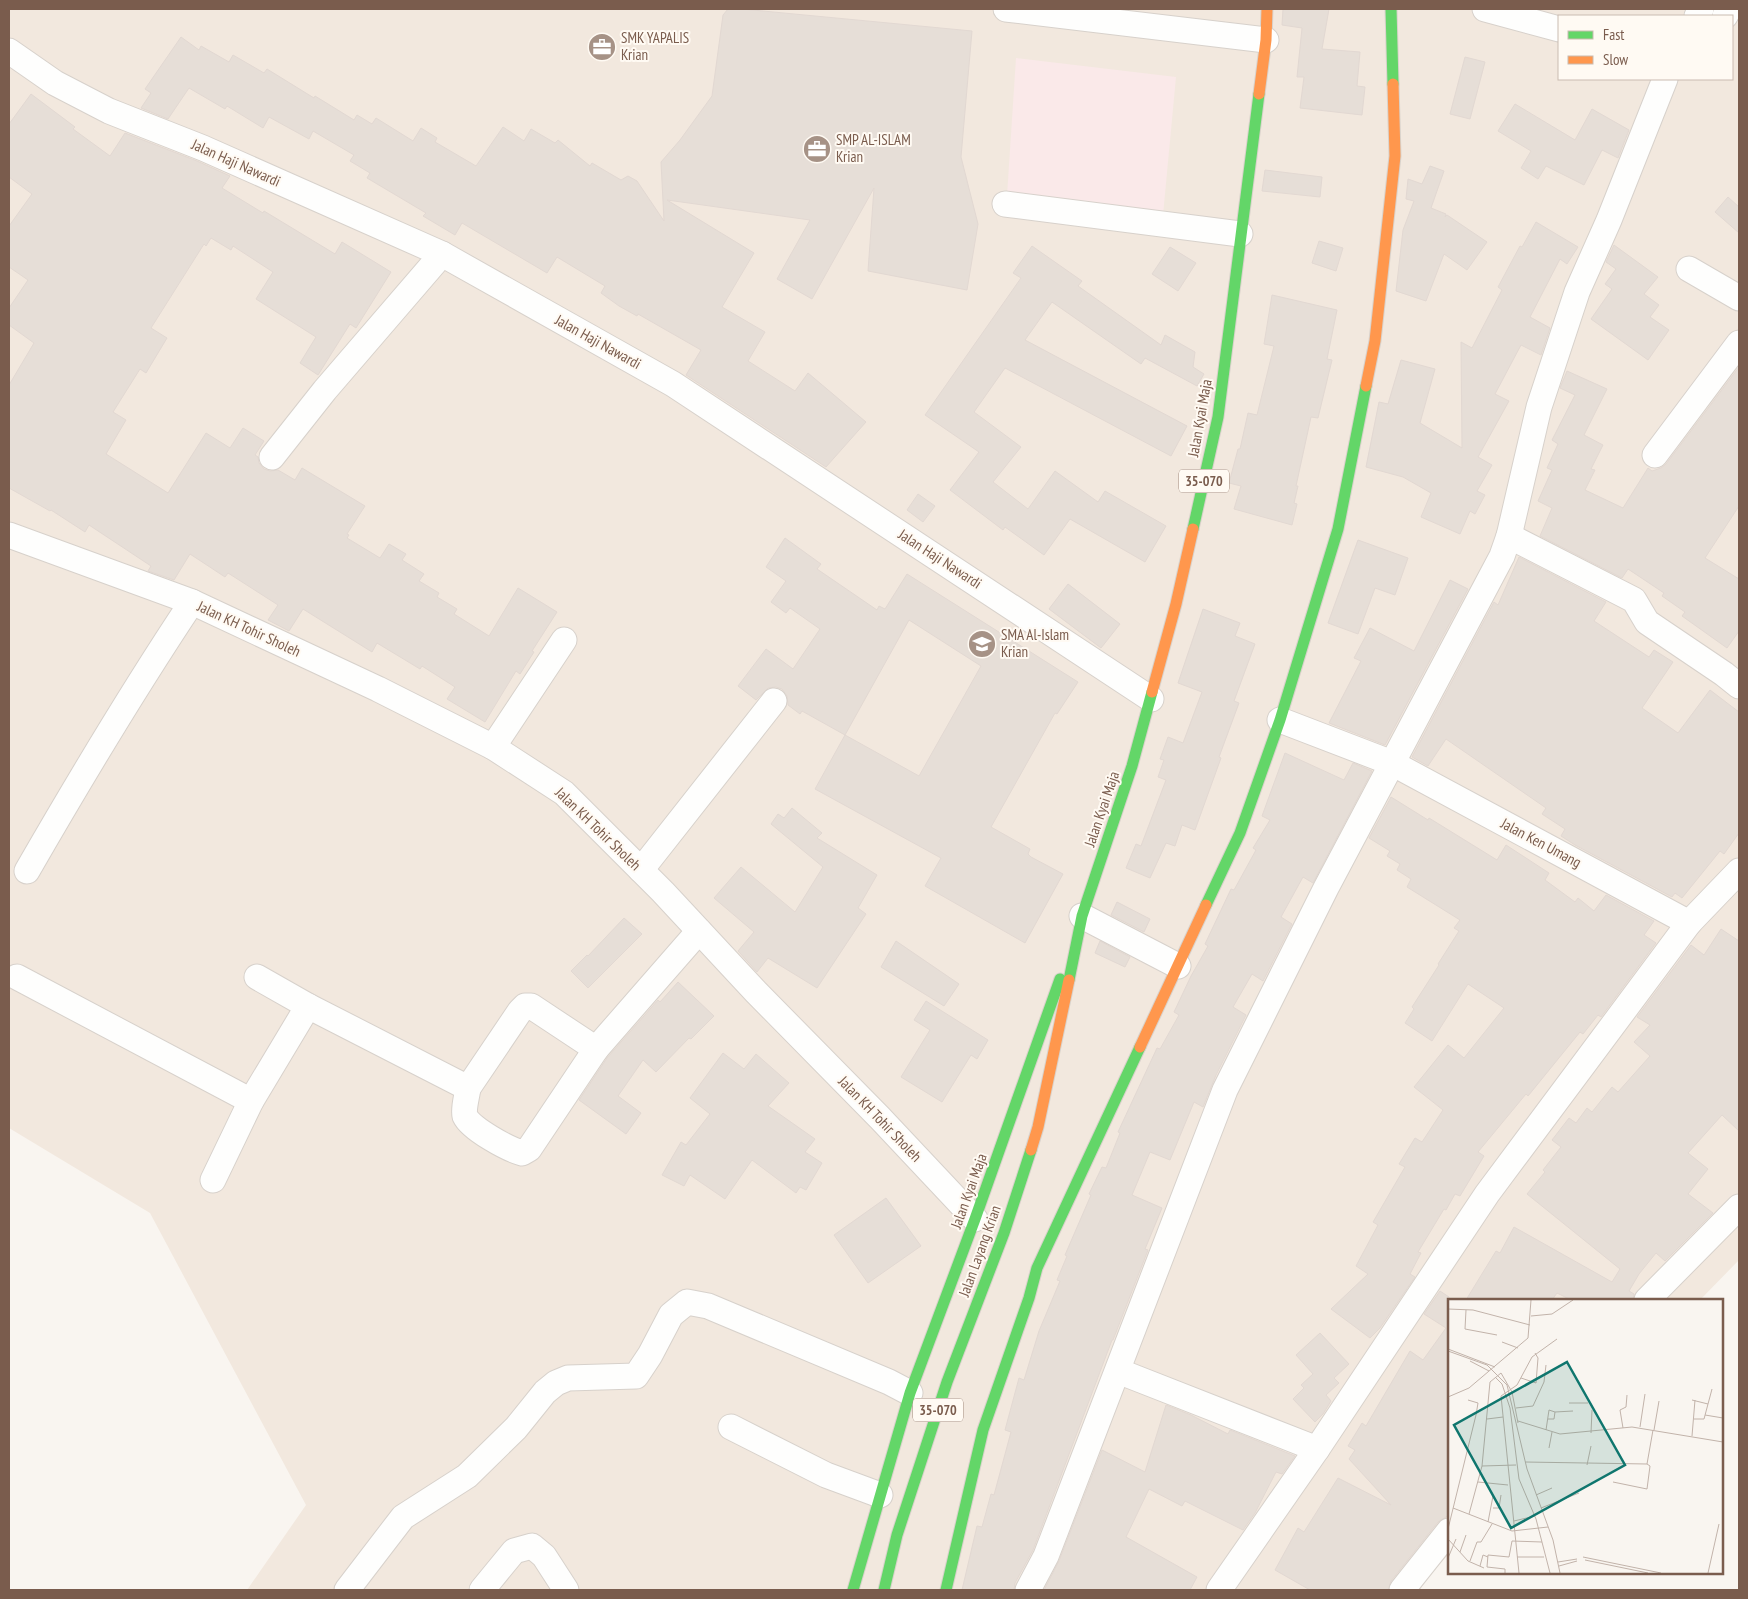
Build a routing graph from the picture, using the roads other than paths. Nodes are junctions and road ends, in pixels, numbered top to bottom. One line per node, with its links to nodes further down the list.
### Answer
1 (1006, 9): 4 (street)
2 (1391, 9): 25 (street)
3 (1485, 9): 6 (street)
4 (1075, 12): 7 (street)
5 (1267, 12): 7 (street, Jalan Kyai Maja / 35-070)
6 (1558, 29)
7 (1266, 36): 11 (street, Jalan Kyai Maja / 35-070)
8 (9, 51): 12 (street, Jalan Haji Nawardi)
9 (1666, 80): 19 (street)
10 (1005, 204): 11 (street)
11 (1240, 234): 23 (street, Jalan Kyai Maja / 35-070)
12 (442, 254): 17 (street); 23 (street, Jalan Haji Nawardi)
13 (1689, 269): 14 (street)
14 (1739, 298)
15 (1739, 343): 16 (street)
16 (1655, 455)
17 (272, 457)
18 (9, 535): 20 (street, Jalan KH Tohir Sholeh)
19 (1509, 536): 22 (street); 27 (street)
20 (192, 602): 26 (street, Jalan KH Tohir Sholeh); 28 (street)
21 (564, 640): 26 (street)
22 (1739, 686)
23 (1151, 699): 31 (street, Jalan Kyai Maja / 35-070)
24 (774, 701): 29 (street)
25 (1280, 720): 27 (street, Jalan Ken Umang); 34 (street)
26 (493, 746): 29 (street, Jalan KH Tohir Sholeh)
27 (1392, 763): 32 (street, Jalan Ken Umang); 45 (street)
28 (27, 870)
29 (641, 870): 33 (street, Jalan KH Tohir Sholeh)
30 (1739, 872): 32 (street)
31 (1088, 919): 34 (street); 43 (street, Jalan Kyai Maja); 55 (street, Jalan Layang Krian / 35-070)
32 (1689, 923): 48 (street)
33 (699, 931): 38 (street); 43 (street, Jalan KH Tohir Sholeh)
34 (1171, 962): 56 (street)
35 (17, 977): 40 (street)
36 (256, 977): 37 (street)
37 (308, 1006): 39 (street); 40 (street)
38 (596, 1049): 39 (street); 39 (street)
39 (468, 1088)
40 (251, 1101): 41 (street)
41 (213, 1180)
42 (1739, 1207): 44 (street)
43 (975, 1218): 46 (street, Jalan Kyai Maja)
44 (1648, 1299)
45 (1118, 1371): 48 (street); 57 (street)
46 (910, 1392): 49 (street, Jalan Kyai Maja); 51 (street)
47 (731, 1427): 49 (street)
48 (1317, 1450): 58 (street)
49 (880, 1495): 54 (street, Jalan Kyai Maja)
50 (1448, 1532): 59 (street)
51 (347, 1590)
52 (482, 1590): 53 (street)
53 (566, 1590)
54 (853, 1590)
55 (884, 1590)
56 (946, 1590)
57 (1028, 1590)
58 (1219, 1590)
59 (1402, 1590)

